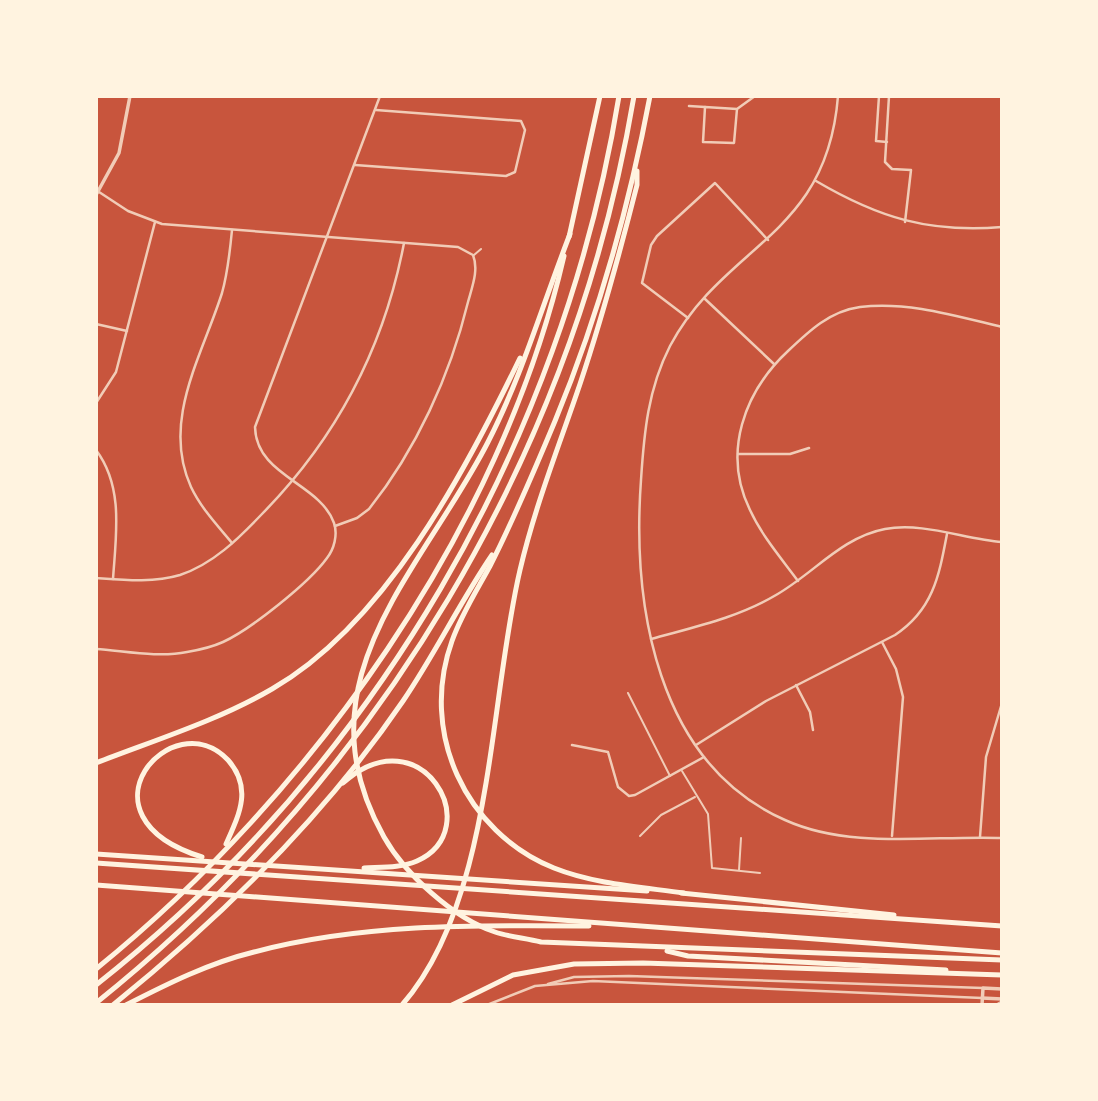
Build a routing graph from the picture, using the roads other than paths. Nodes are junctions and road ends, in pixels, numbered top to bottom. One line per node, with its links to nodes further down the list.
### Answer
1 (130, 96): 19 (street)
2 (380, 96): 14 (street)
3 (600, 96): 24 (highway)
4 (619, 96): 88 (highway)
5 (634, 96): 93 (highway)
6 (650, 96): 16 (highway)
7 (755, 96): 13 (street)
8 (838, 96): 18 (street)
9 (879, 96): 15 (street)
10 (889, 96): 15 (street)
11 (689, 106): 12 (street)
12 (705, 107): 13 (street); 13 (street)
13 (737, 109)
14 (376, 110): 17 (street); 17 (street)
15 (887, 142): 21 (street)
16 (636, 163): 46 (highway); 96 (highway)
17 (355, 165): 25 (street)
18 (816, 181): 21 (street); 26 (street)
19 (97, 192): 20 (street)
20 (155, 222): 23 (street); 34 (street)
21 (905, 222): 22 (street)
22 (1002, 227)
23 (232, 230): 25 (street); 45 (street)
24 (569, 234): 35 (highway); 70 (highway)
25 (326, 237): 27 (street); 41 (street)
26 (768, 240): 30 (street); 31 (street)
27 (404, 243): 29 (street); 41 (street)
28 (481, 249): 29 (lane)
29 (473, 255): 42 (street)
30 (705, 299): 31 (street); 36 (street)
31 (688, 318): 50 (street)
32 (96, 324): 34 (street)
33 (1002, 327): 36 (street)
34 (127, 331): 37 (street)
35 (532, 333): 60 (highway); 82 (highway)
36 (774, 364): 40 (street)
37 (96, 403)
38 (809, 448): 40 (street)
39 (96, 450): 48 (street)
40 (738, 454): 49 (street)
41 (293, 482): 42 (street); 45 (street)
42 (335, 526): 52 (street)
43 (947, 534): 44 (street); 49 (street); 51 (street)
44 (1002, 542)
45 (232, 543): 48 (street)
46 (499, 544): 63 (highway); 78 (highway)
47 (96, 578): 48 (street)
48 (113, 579)
49 (798, 581): 50 (street)
50 (650, 639): 58 (street)
51 (882, 642): 53 (street); 66 (street)
52 (96, 649)
53 (796, 685): 56 (street); 58 (street)
54 (628, 693): 62 (lane)
55 (1002, 703): 68 (street)
56 (813, 730)
57 (572, 745): 62 (street)
58 (696, 745): 59 (street)
59 (704, 757): 61 (street); 66 (street)
60 (96, 763)
61 (682, 771): 62 (street); 64 (lane)
62 (670, 777)
63 (327, 797): 74 (highway); 94 (highway)
64 (695, 797): 65 (lane); 75 (lane)
65 (640, 836)
66 (892, 837): 68 (street)
67 (741, 838): 75 (lane)
68 (980, 838): 69 (street)
69 (1002, 838)
70 (223, 850): 72 (highway); 85 (highway)
71 (96, 854): 72 (highway)
72 (212, 860): 74 (highway)
73 (96, 863): 79 (highway)
74 (336, 869): 78 (highway)
75 (738, 871): 76 (lane)
76 (760, 873)
77 (96, 885): 81 (highway)
78 (684, 894): 79 (highway)
79 (970, 923): 80 (highway)
80 (1002, 926)
81 (634, 927): 83 (highway); 95 (highway)
82 (653, 948): 84 (highway); 86 (highway)
83 (1002, 953)
84 (1002, 960)
85 (96, 969)
86 (1002, 975): 97 (highway)
87 (548, 984): 89 (street); 91 (street); 98 (street)
88 (96, 985)
89 (983, 988): 90 (street); 91 (street)
90 (1002, 989)
91 (982, 998): 92 (street); 99 (street)
92 (1002, 1000): 100 (street)
93 (96, 1003)
94 (113, 1005)
95 (126, 1005)
96 (402, 1005)
97 (452, 1005)
98 (487, 1005)
99 (982, 1005)
100 (997, 1005)

